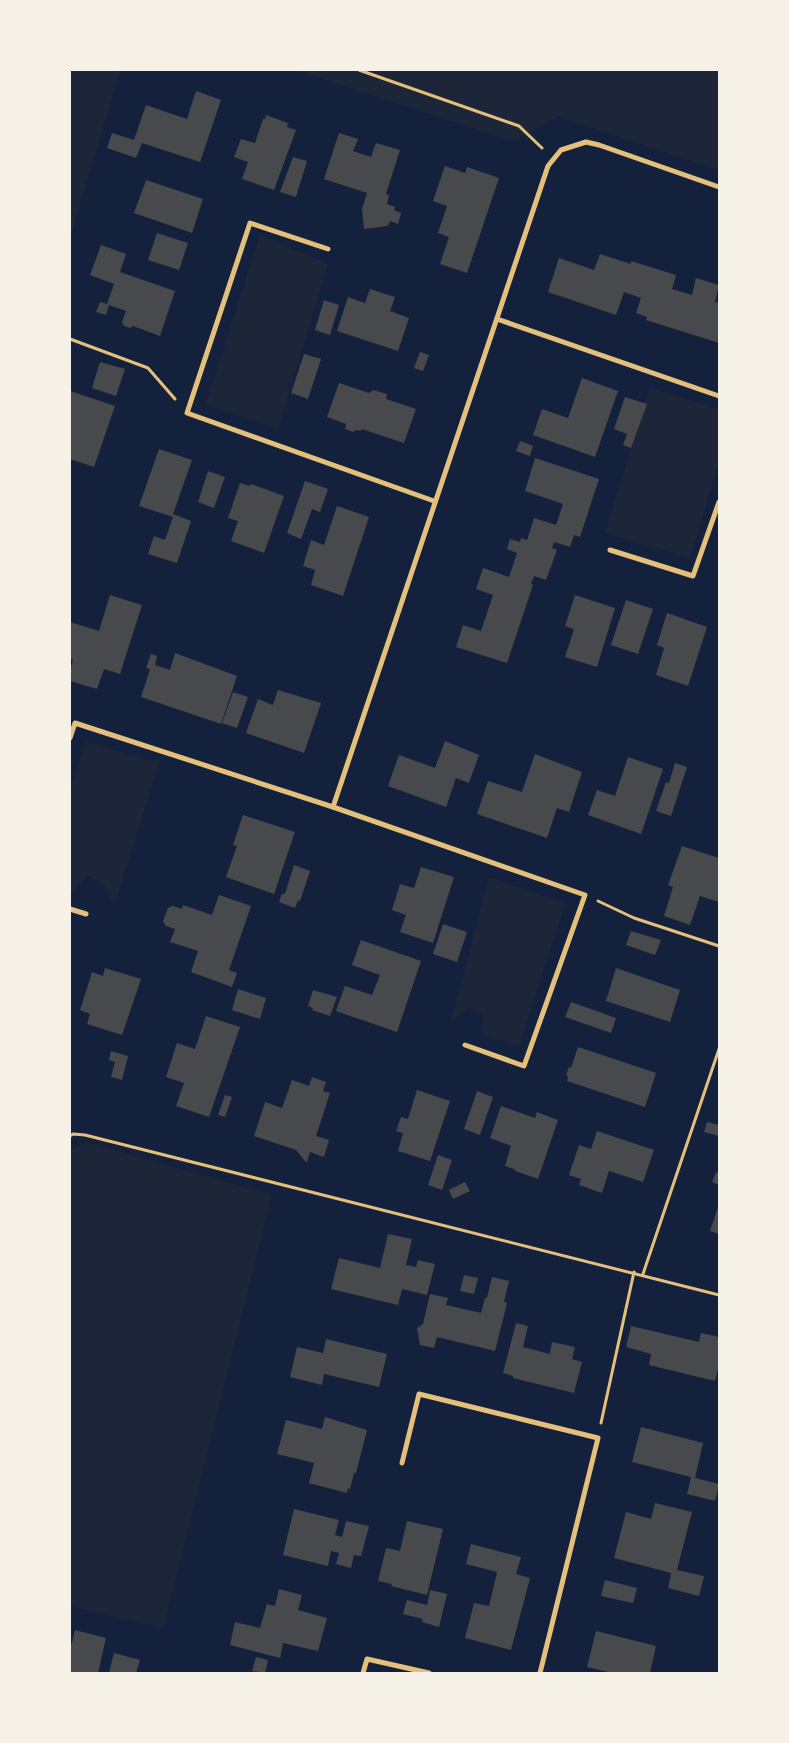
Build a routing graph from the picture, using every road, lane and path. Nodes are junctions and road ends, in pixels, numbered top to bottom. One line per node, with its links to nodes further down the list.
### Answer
1 (359, 70): 2 (path)
2 (554, 159): 3 (street); 5 (street)
3 (719, 187)
4 (328, 249): 8 (street)
5 (497, 319): 7 (street); 9 (street)
6 (70, 339): 8 (path)
7 (719, 396)
8 (186, 413): 9 (street)
9 (434, 501): 13 (street)
10 (719, 502): 11 (street)
11 (610, 550)
12 (70, 738): 13 (street)
13 (333, 807): 14 (street)
14 (585, 895): 17 (path); 18 (street)
15 (70, 909): 16 (street)
16 (86, 914)
17 (719, 946)
18 (465, 1045)
19 (719, 1049): 22 (path)
20 (70, 1136): 21 (path)
21 (634, 1272): 22 (path); 24 (path)
22 (643, 1274): 23 (path)
23 (719, 1295)
24 (598, 1438): 25 (street); 28 (street)
25 (402, 1463)
26 (363, 1673): 27 (street)
27 (429, 1673)
28 (540, 1673)

